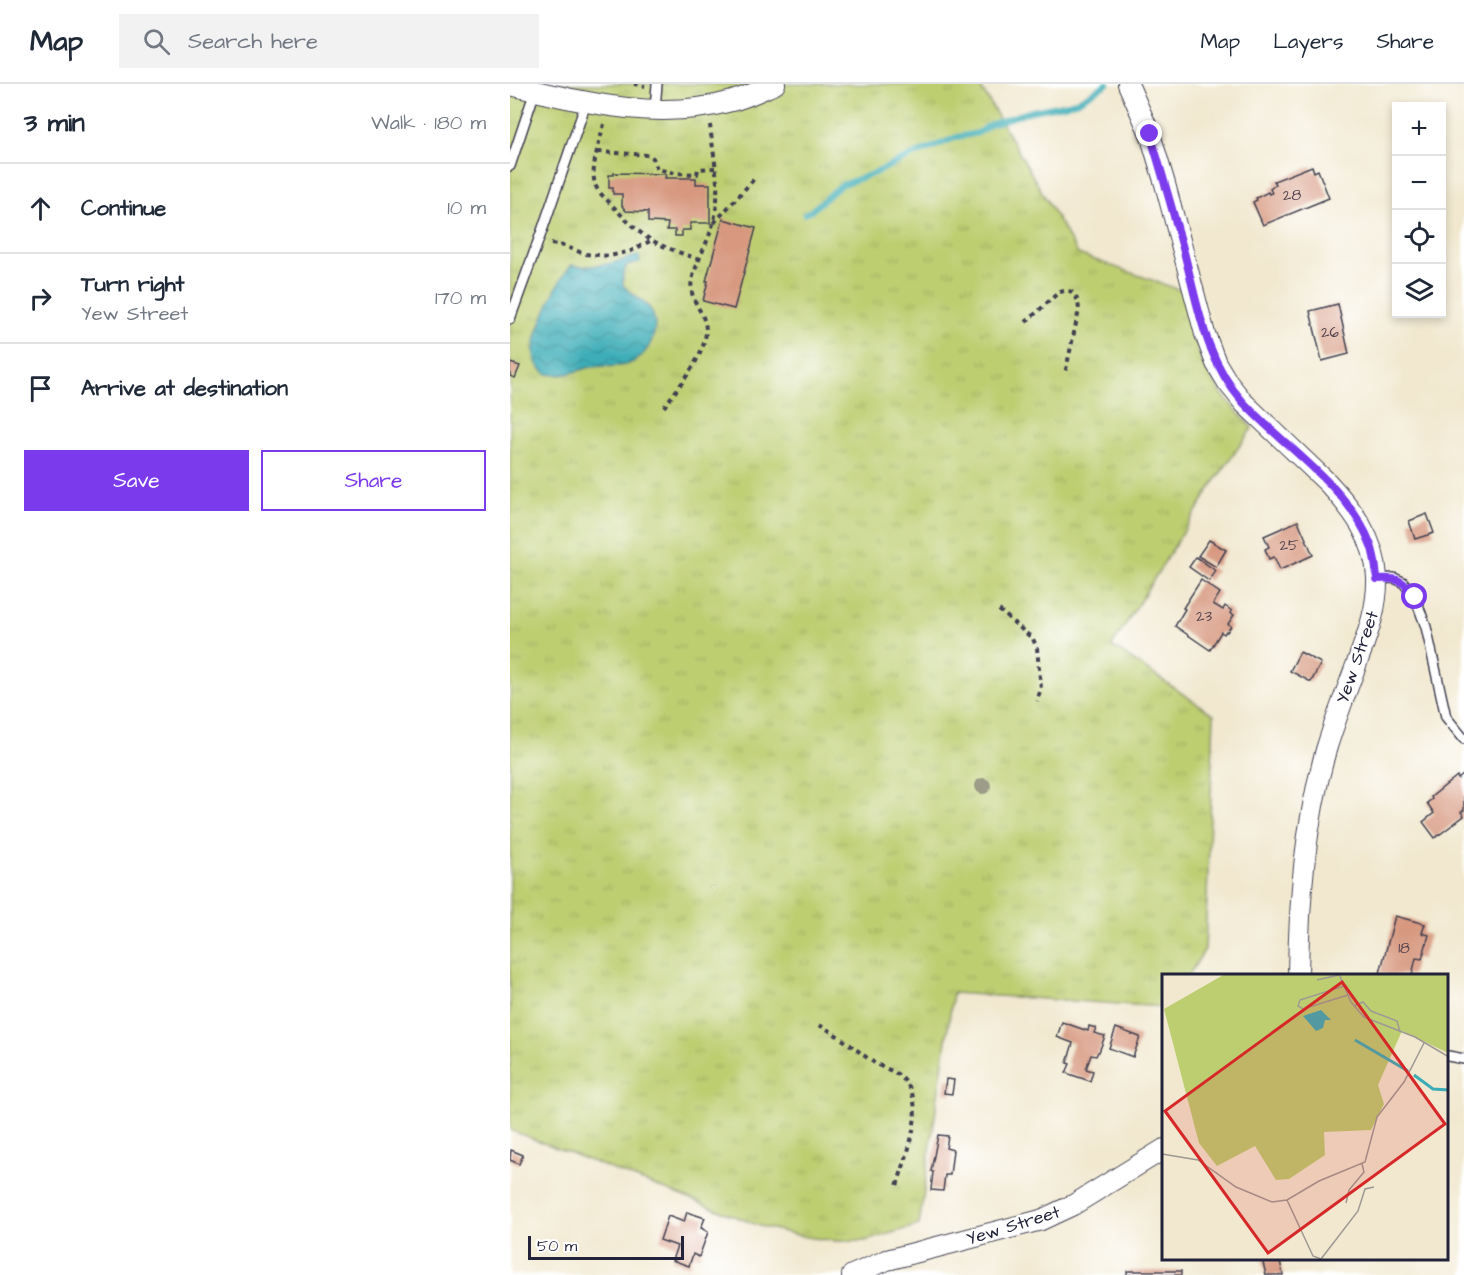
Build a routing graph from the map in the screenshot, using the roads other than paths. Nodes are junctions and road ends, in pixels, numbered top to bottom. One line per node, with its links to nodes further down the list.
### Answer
1 (657, 84): 7 (lane)
2 (775, 84): 7 (street)
3 (1128, 84): 10 (street, Yew Street)
4 (510, 85): 5 (street)
5 (535, 91): 6 (street); 8 (lane)
6 (586, 103): 7 (street); 9 (lane)
7 (655, 109)
8 (510, 166)
9 (510, 319)
10 (1377, 579): 11 (lane); 12 (street, Yew Street)
11 (1464, 739)
12 (1298, 974)
13 (1449, 1056): 14 (lane)
14 (1464, 1059)
15 (1162, 1150): 16 (street, Yew Street)
16 (852, 1275)

